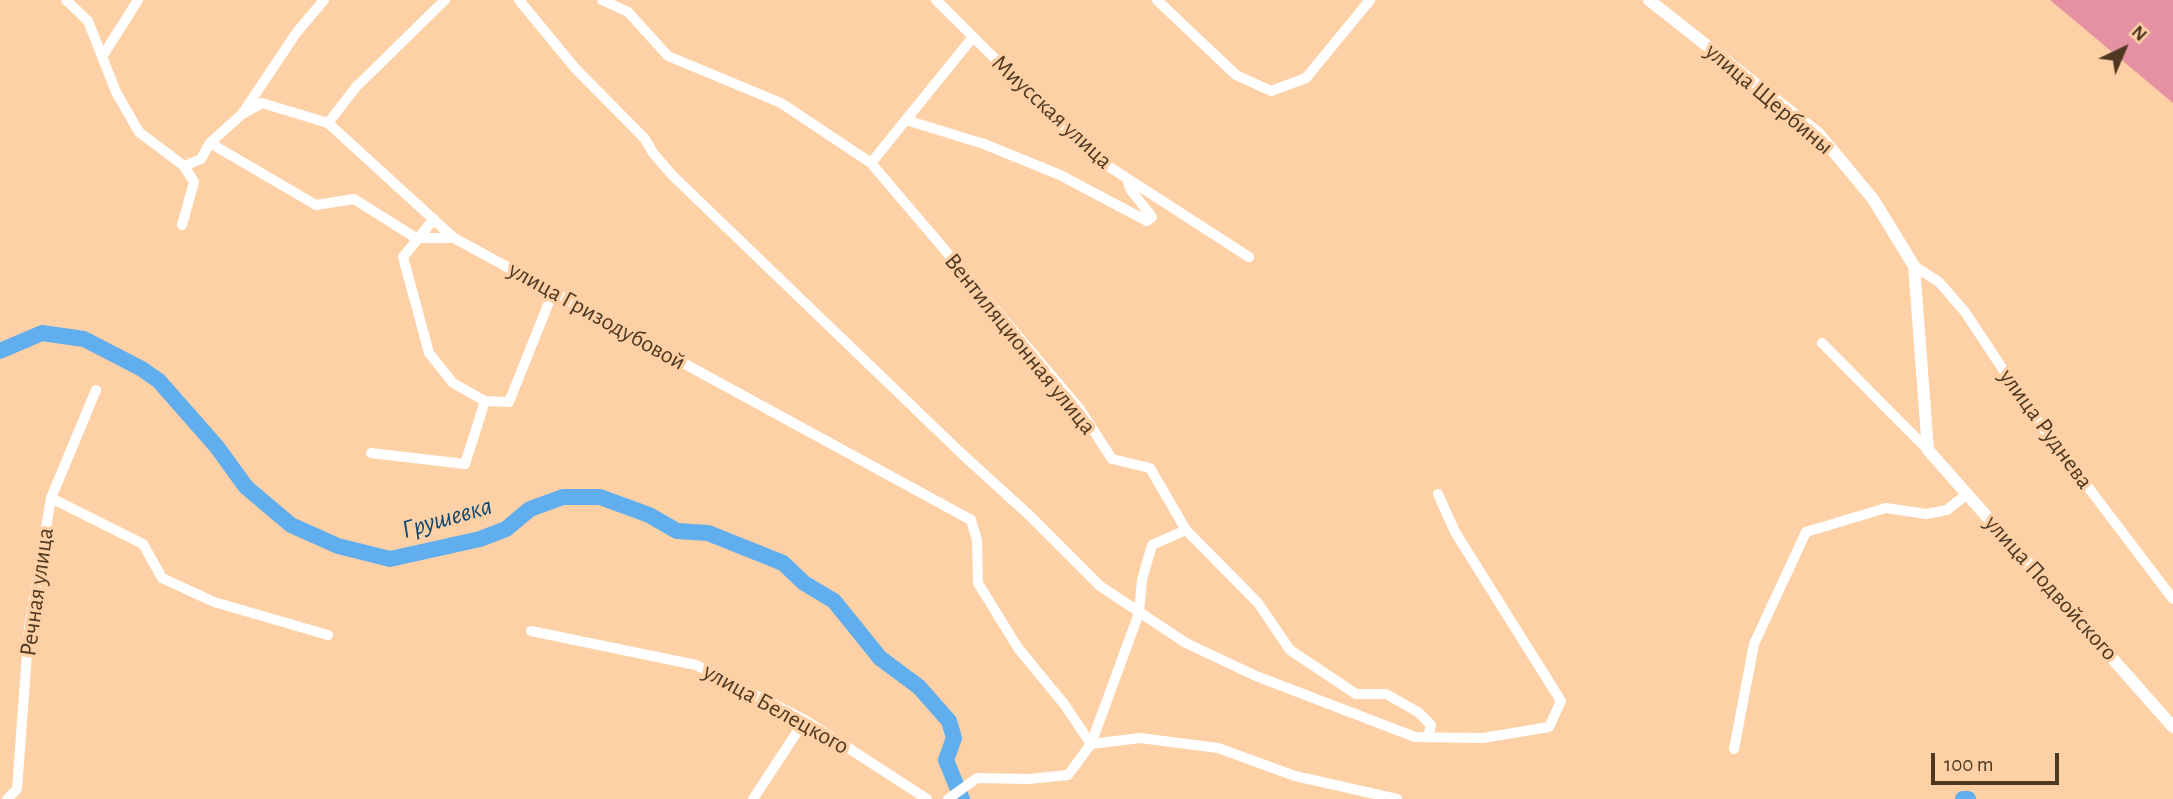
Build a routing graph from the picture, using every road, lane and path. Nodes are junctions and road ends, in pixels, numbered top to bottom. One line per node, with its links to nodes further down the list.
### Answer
1 (66, 0): 14 (street)
2 (138, 0): 14 (street)
3 (324, 0): 15 (street)
4 (519, 0): 39 (street)
5 (602, 0): 12 (street, Вентиляционная улица)
6 (617, 0): 12 (street, Вентиляционная улица)
7 (936, 0): 13 (street, Миусская улица)
8 (1157, 0): 9 (street)
9 (1370, 0)
10 (1649, 0): 27 (street, улица Щербины)
11 (443, 1): 17 (street)
12 (628, 12): 19 (street, Вентиляционная улица)
13 (973, 37): 16 (street); 21 (street, Миусская улица)
14 (102, 57): 20 (street)
15 (242, 114): 17 (street, улица Гризодубовой); 18 (street)
16 (905, 120): 19 (street); 21 (street)
17 (328, 123): 22 (street, улица Гризодубовой)
18 (210, 144): 20 (street); 24 (street)
19 (871, 163): 37 (street, Вентиляционная улица)
20 (184, 166): 23 (street)
21 (1127, 178): 26 (street, Миусская улица)
22 (434, 219): 24 (street); 25 (street, улица Гризодубовой)
23 (183, 225)
24 (415, 238): 25 (street); 31 (street)
25 (454, 238): 28 (street, улица Гризодубовой)
26 (1249, 257)
27 (1913, 266): 32 (street, улица Щербины); 38 (street, улица Руднева)
28 (553, 292): 31 (street); 45 (street, улица Гризодубовой)
29 (1822, 342): 32 (street)
30 (96, 390): 36 (street, Речная улица)
31 (485, 401): 33 (street)
32 (1928, 450): 35 (street, улица Подвойского)
33 (371, 453)
34 (1437, 494): 44 (street)
35 (1967, 494): 43 (street, улица Подвойского); 46 (street)
36 (51, 498): 41 (street); 48 (street, Речная улица)
37 (1186, 530): 39 (street); 44 (street, Вентиляционная улица)
38 (2173, 598)
39 (1139, 613): 44 (street); 45 (street)
40 (531, 631): 42 (street, улица Белецкого)
41 (328, 635)
42 (805, 720): 49 (street); 50 (street, улица Белецкого)
43 (2173, 727)
44 (1428, 737)
45 (1091, 744): 47 (street); 51 (street)
46 (1734, 749)
47 (948, 798)
48 (7, 799)
49 (753, 799)
50 (927, 799)
51 (1397, 799)

